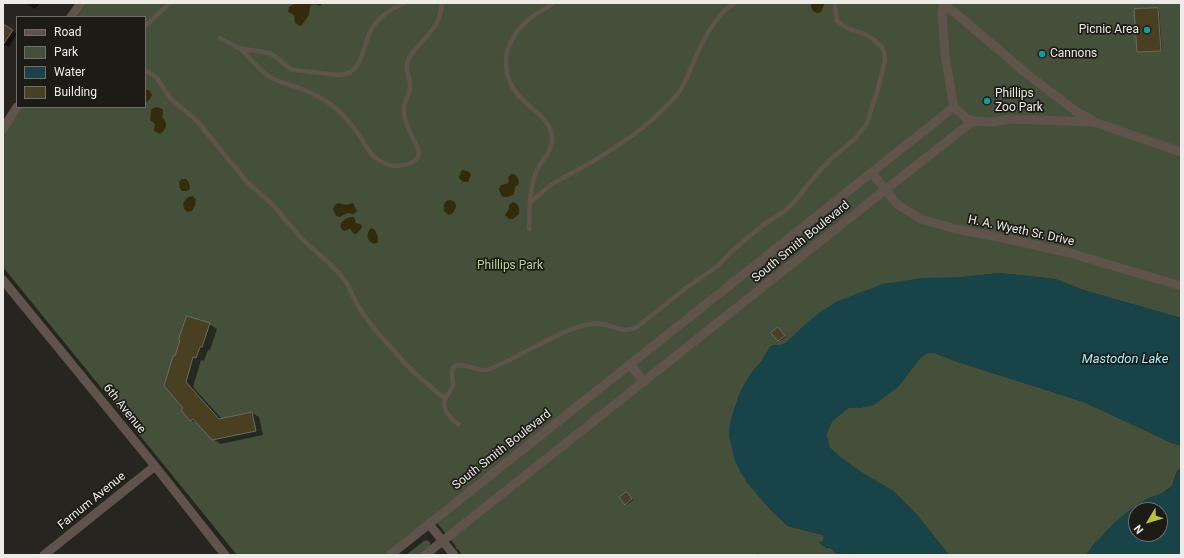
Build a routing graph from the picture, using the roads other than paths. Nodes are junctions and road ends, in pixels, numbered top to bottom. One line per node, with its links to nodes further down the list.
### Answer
1 (80, 3): 9 (street)
2 (170, 3): 10 (lane)
3 (404, 3): 12 (lane)
4 (442, 3): 12 (lane)
5 (553, 3): 22 (lane)
6 (735, 3): 22 (lane)
7 (835, 3): 28 (lane)
8 (943, 4): 14 (street); 17 (street)
9 (73, 16)
10 (146, 25)
11 (220, 38): 12 (lane)
12 (239, 48)
13 (146, 71): 28 (lane)
14 (954, 107): 16 (street); 20 (street, South Smith Boulevard)
15 (16, 108): 18 (street)
16 (973, 122): 17 (street); 21 (street, South Smith Boulevard)
17 (1094, 122): 19 (street)
18 (3, 129)
19 (1181, 152)
20 (872, 173): 21 (street, H. A. Wyeth Sr. Drive); 26 (street, South Smith Boulevard)
21 (885, 190): 25 (street, H. A. Wyeth Sr. Drive); 27 (street, South Smith Boulevard)
22 (530, 203): 23 (lane)
23 (529, 229)
24 (3, 280): 30 (street, 6th Avenue)
25 (1181, 286)
26 (630, 364): 27 (street); 31 (street, South Smith Boulevard)
27 (644, 382): 32 (street, South Smith Boulevard)
28 (445, 399): 29 (lane)
29 (458, 424)
30 (155, 466): 33 (street, Farnum Avenue); 34 (street, 6th Avenue)
31 (429, 524): 32 (street); 35 (street, South Smith Boulevard)
32 (443, 541): 36 (street, South Smith Boulevard); 37 (street)
33 (44, 555)
34 (225, 555)
35 (390, 555)
36 (425, 555)
37 (454, 555)

